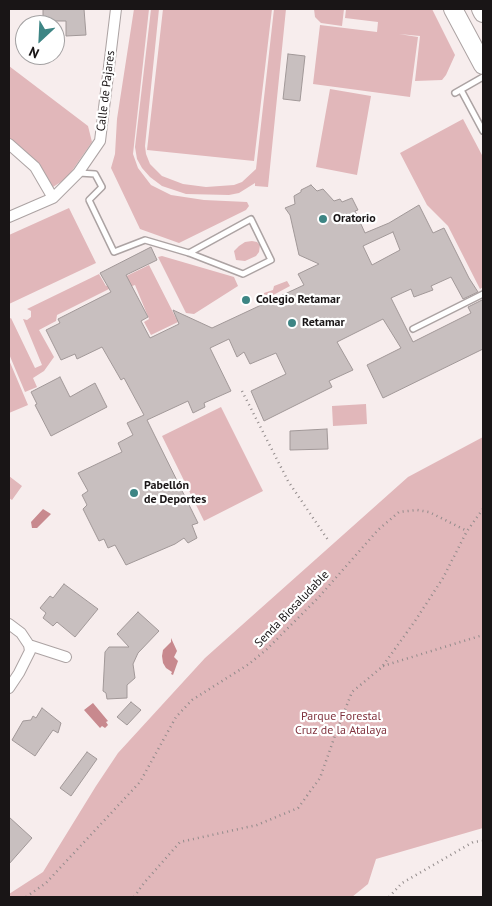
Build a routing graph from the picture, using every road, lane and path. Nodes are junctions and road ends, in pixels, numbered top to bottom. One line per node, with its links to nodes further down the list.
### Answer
1 (116, 9): 11 (street, Calle de Pajares)
2 (454, 9): 5 (highway)
3 (481, 9): 4 (highway)
4 (483, 13)
5 (483, 65)
6 (483, 77): 7 (lane)
7 (461, 90): 8 (lane); 9 (lane)
8 (455, 93)
9 (483, 131)
10 (9, 144): 12 (street)
11 (78, 173): 12 (street, Calle de Pajares); 14 (lane)
12 (53, 198): 13 (street, Calle de Pajares)
13 (9, 217)
14 (189, 253): 14 (lane)
15 (483, 294): 16 (lane)
16 (413, 329)
17 (242, 391): 20 (path)
18 (483, 509): 19 (path)
19 (467, 532): 25 (path); 28 (path, Senda Biosaludable)
20 (328, 540)
21 (9, 624): 23 (street)
22 (483, 635): 25 (path)
23 (30, 645): 24 (street); 26 (street)
24 (66, 657)
25 (382, 666): 29 (path)
26 (9, 688)
27 (483, 841): 30 (path)
28 (26, 897)
29 (134, 897)
30 (389, 897)

